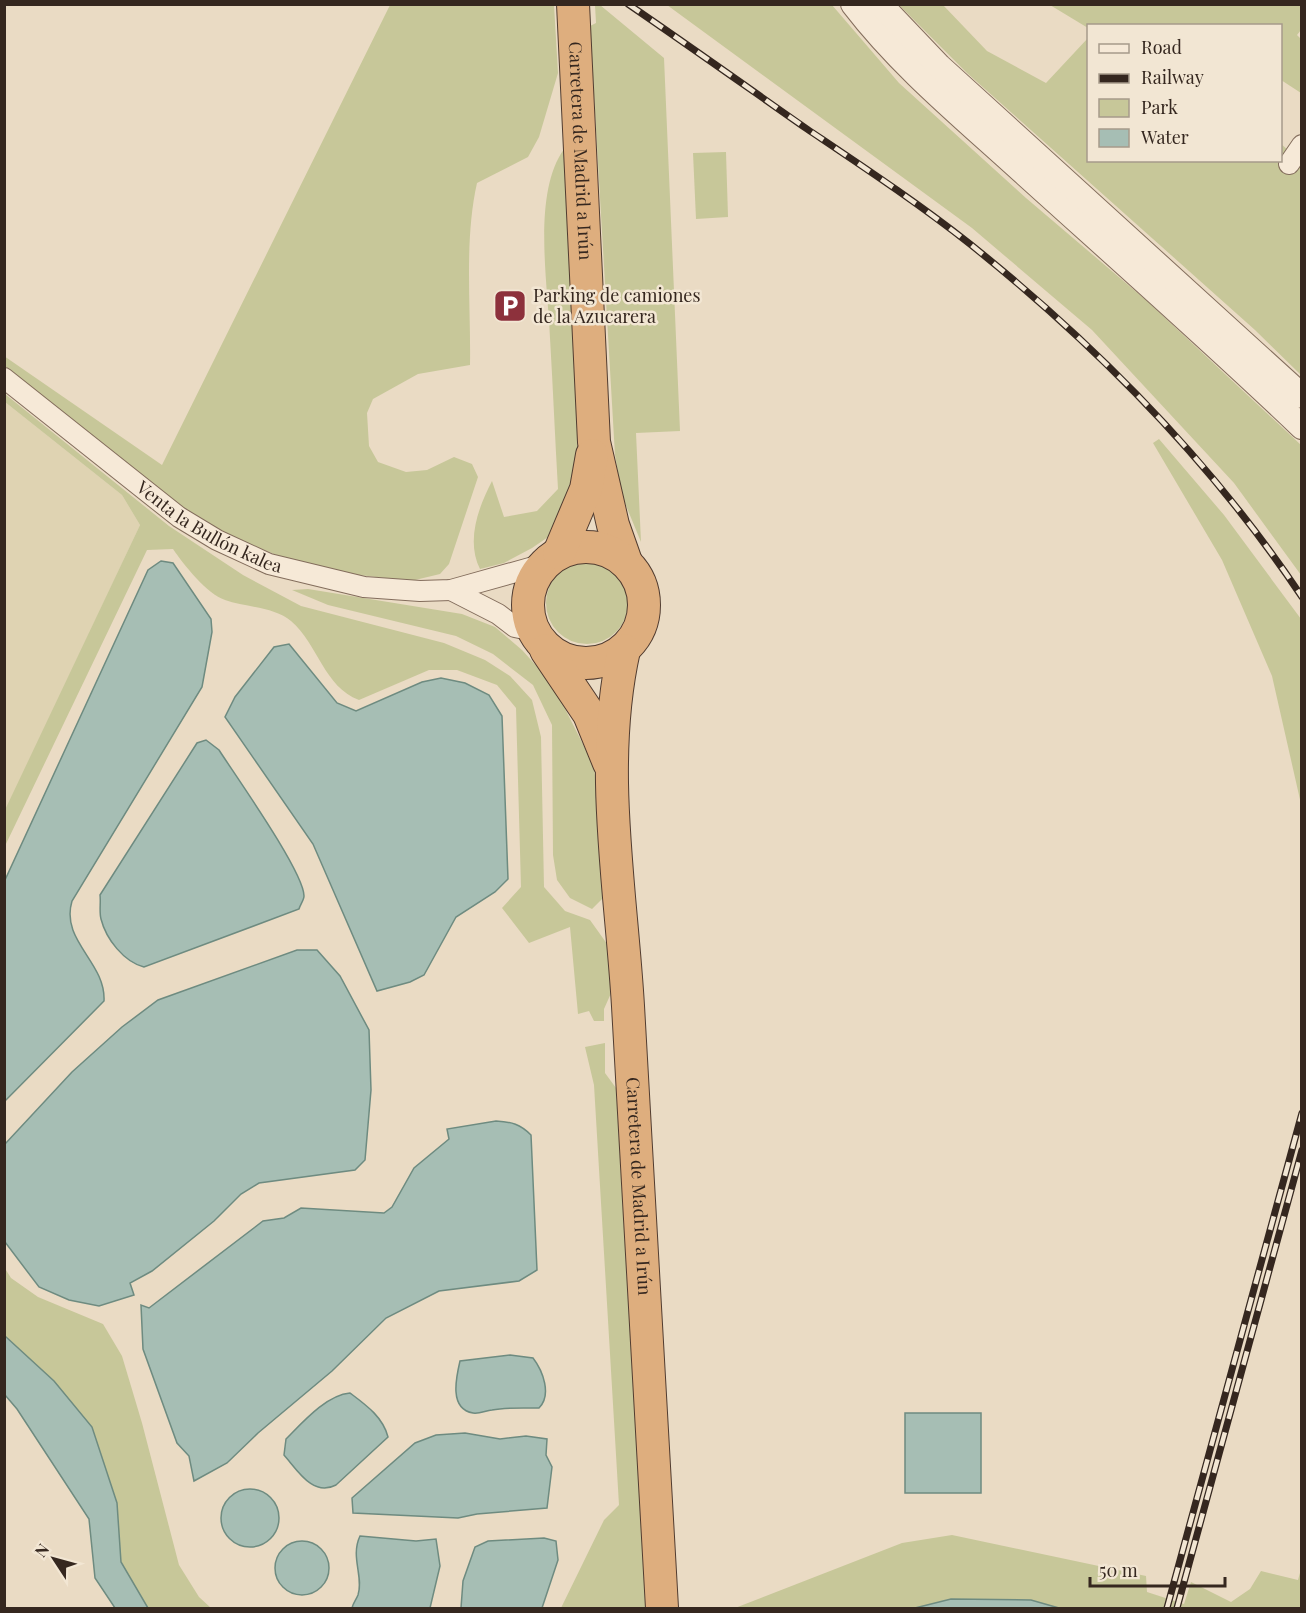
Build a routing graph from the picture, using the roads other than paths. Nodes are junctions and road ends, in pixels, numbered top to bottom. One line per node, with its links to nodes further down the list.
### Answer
1 (853, 4): 8 (street)
2 (880, 4): 7 (street)
3 (573, 5): 9 (highway, Carretera de Madrid a Irún)
4 (1302, 145): 5 (street)
5 (1289, 164)
6 (4, 378): 12 (street, Venta la Bullón kalea)
7 (1302, 396)
8 (1302, 427)
9 (594, 442): 10 (highway); 11 (highway)
10 (552, 559): 11 (highway); 12 (street); 13 (highway)
11 (626, 562): 14 (highway)
12 (451, 591): 13 (street)
13 (538, 637): 14 (highway); 15 (highway)
14 (624, 650): 15 (highway)
15 (611, 767): 16 (highway, Carretera de Madrid a Irún)
16 (662, 1608)

